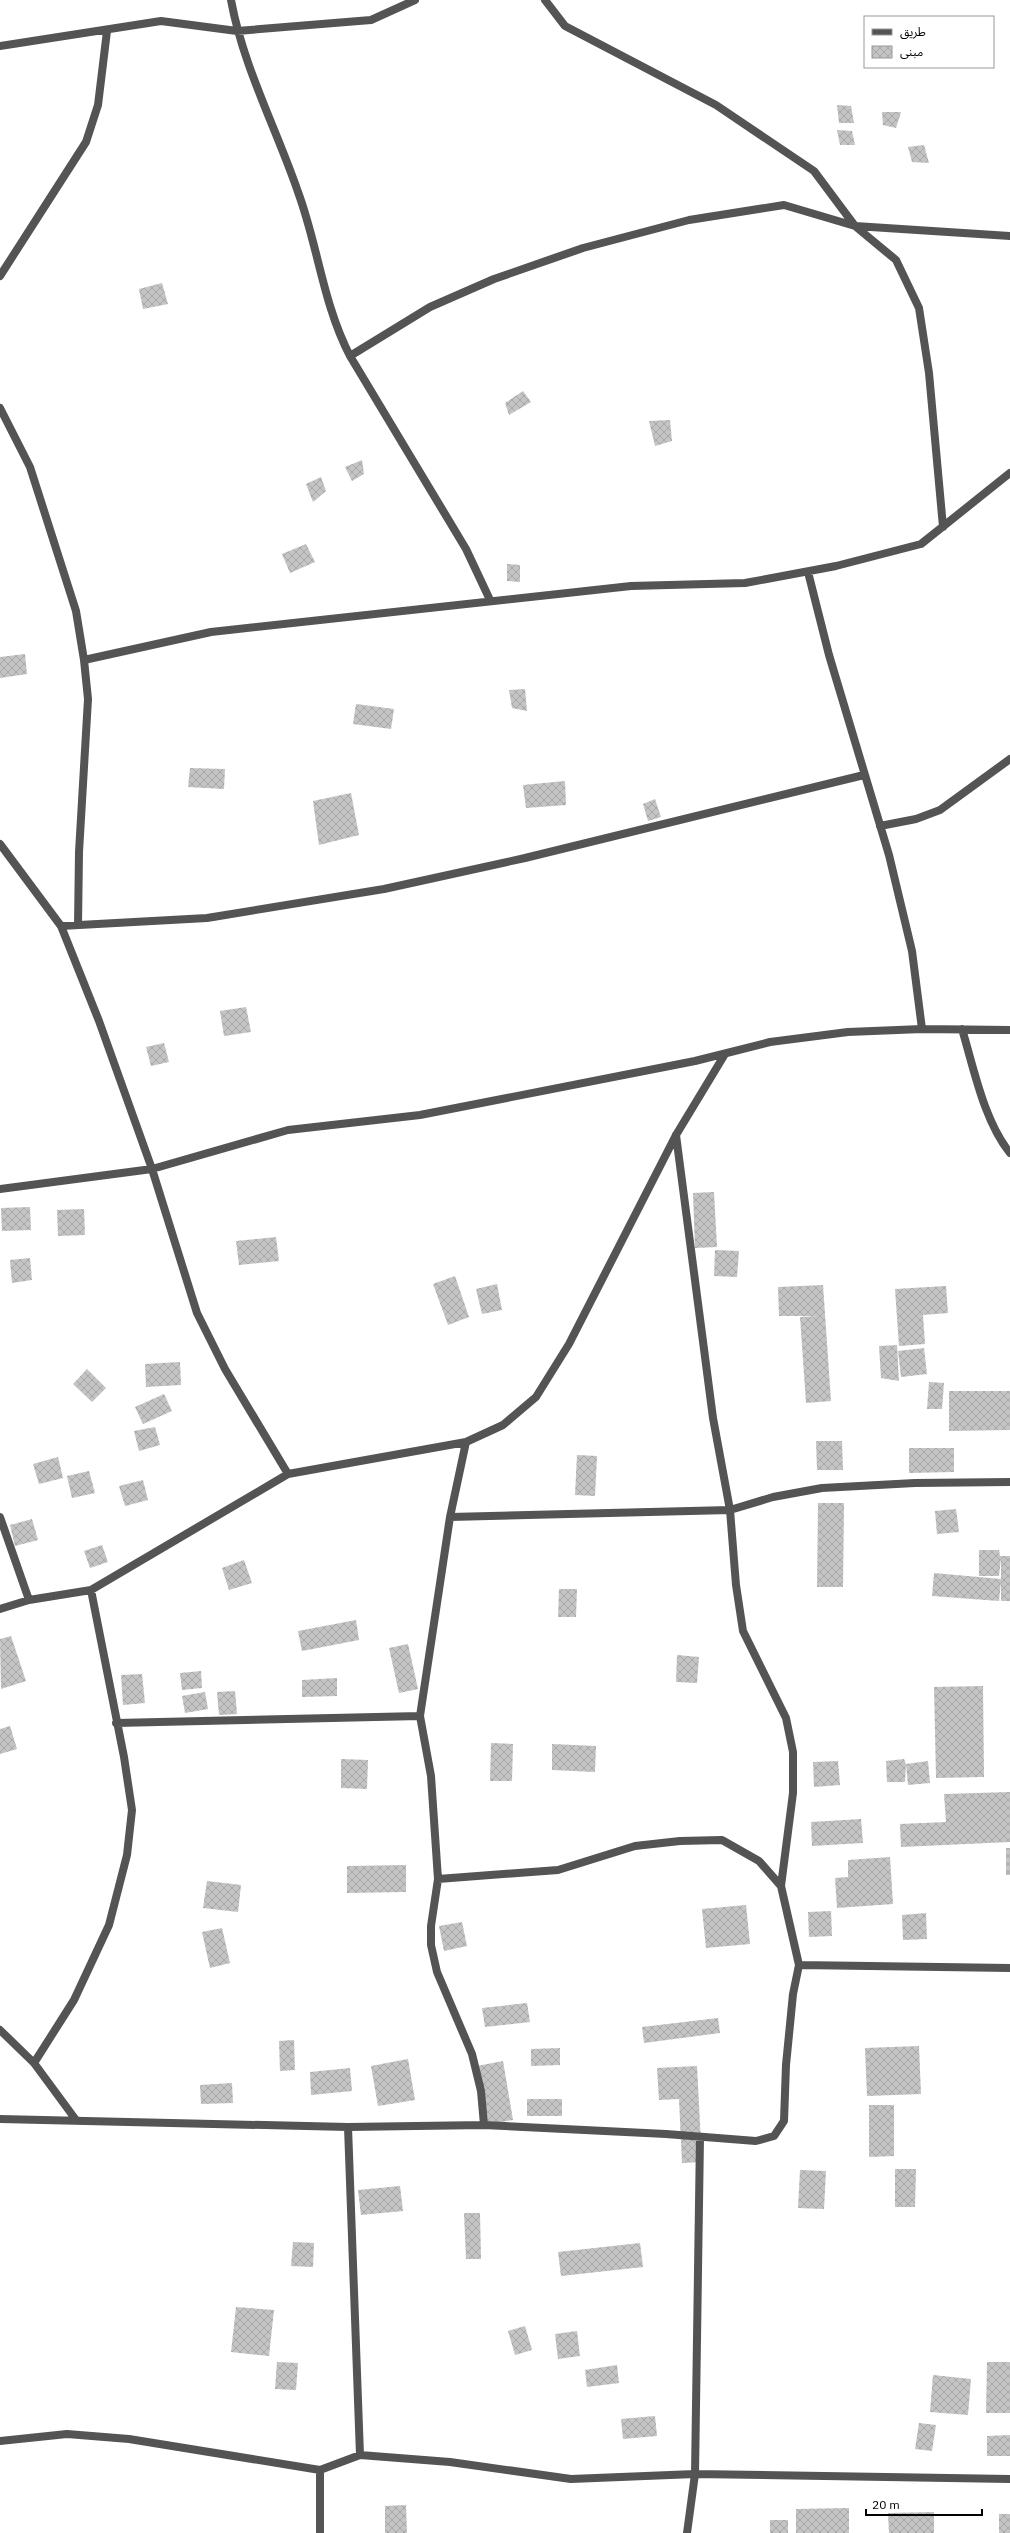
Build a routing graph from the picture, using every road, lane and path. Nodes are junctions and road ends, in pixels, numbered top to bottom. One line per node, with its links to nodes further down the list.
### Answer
1 (231, 0): 5 (street)
2 (415, 0): 5 (street)
3 (545, 0): 7 (street)
4 (107, 31): 5 (street); 6 (street); 9 (street)
5 (237, 31): 10 (street)
6 (0, 46)
7 (855, 226): 8 (street); 10 (street); 13 (street)
8 (1010, 236)
9 (0, 276)
10 (350, 356): 15 (street)
11 (0, 408): 16 (street)
12 (1010, 473): 13 (street)
13 (943, 527): 14 (street)
14 (808, 572): 15 (street); 18 (street)
15 (490, 600): 16 (street)
16 (84, 660): 21 (street)
17 (1010, 759): 19 (street)
18 (864, 775): 19 (street); 21 (street)
19 (880, 826): 23 (street)
20 (0, 844): 22 (street)
21 (78, 925): 22 (street)
22 (61, 926): 29 (street)
23 (922, 1029): 24 (street); 26 (street)
24 (962, 1029): 25 (street); 28 (street)
25 (1010, 1030)
26 (725, 1054): 27 (street); 29 (street)
27 (676, 1135): 31 (street); 34 (street)
28 (1010, 1153)
29 (152, 1169): 30 (street); 32 (street)
30 (0, 1189)
31 (466, 1442): 32 (street); 36 (street)
32 (288, 1474): 37 (street)
33 (1010, 1482): 34 (street)
34 (730, 1510): 36 (street); 43 (street)
35 (0, 1517): 38 (street)
36 (450, 1517): 40 (street)
37 (91, 1590): 38 (street); 41 (street)
38 (29, 1600): 39 (street)
39 (0, 1609)
40 (420, 1716): 41 (street); 42 (street)
41 (116, 1723): 47 (street)
42 (438, 1879): 43 (street); 50 (street)
43 (781, 1886): 44 (street)
44 (799, 1965): 45 (street); 52 (street)
45 (1010, 1968)
46 (0, 2030): 47 (street)
47 (34, 2063): 49 (street)
48 (0, 2119): 49 (street)
49 (76, 2120): 51 (street)
50 (484, 2125): 51 (street); 52 (street)
51 (348, 2127): 54 (street)
52 (700, 2137): 56 (street)
53 (0, 2441): 55 (street)
54 (360, 2455): 55 (street); 56 (street)
55 (320, 2470): 58 (street)
56 (695, 2474): 57 (street); 59 (street)
57 (1010, 2479)
58 (320, 2533)
59 (687, 2533)

